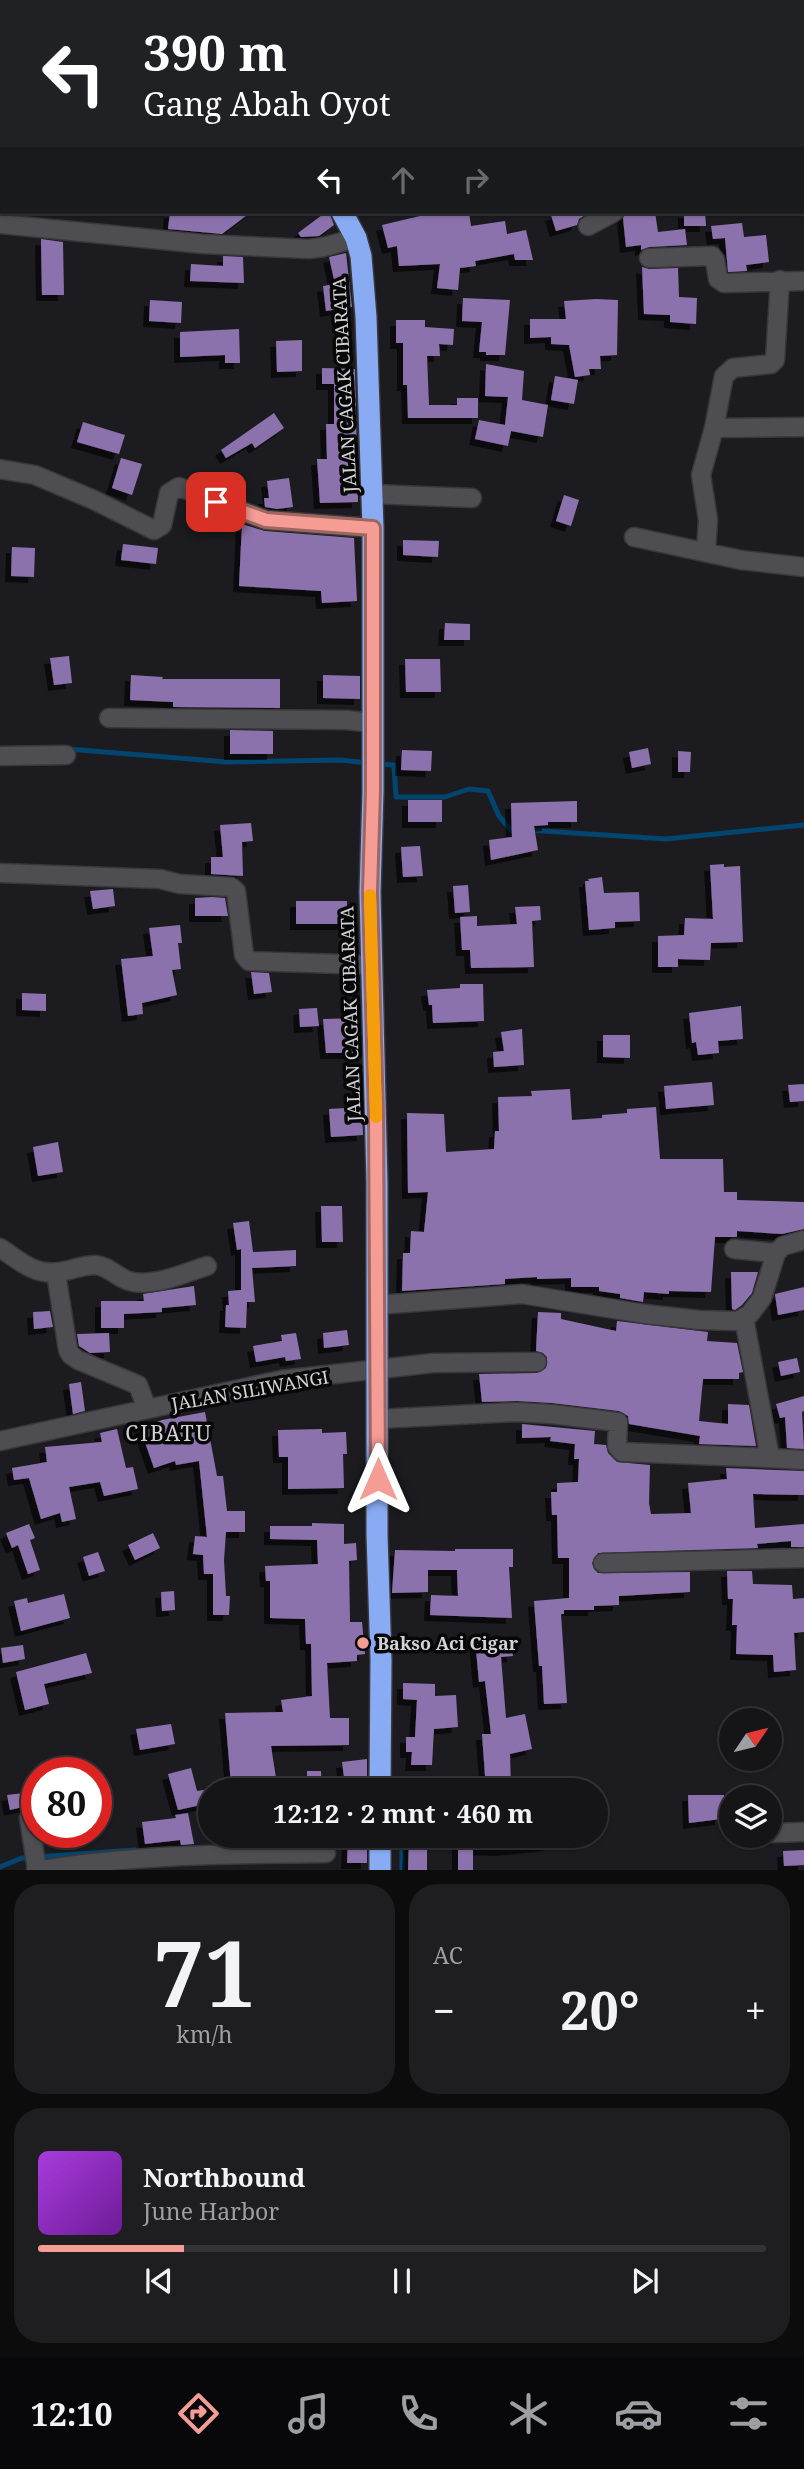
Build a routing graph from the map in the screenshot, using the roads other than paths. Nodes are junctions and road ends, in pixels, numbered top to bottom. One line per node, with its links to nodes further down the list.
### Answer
1 (343, 214): 5 (highway, JALAN CAGAK CIBARATA)
2 (610, 214): 4 (street)
3 (0, 224): 5 (street)
4 (588, 226)
5 (356, 238): 12 (highway, JALAN CAGAK CIBARATA)
6 (649, 258): 7 (street)
7 (780, 280): 8 (street); 10 (street)
8 (804, 281)
9 (804, 427): 10 (street)
10 (714, 428): 16 (street)
11 (0, 468): 14 (street)
12 (372, 494): 13 (street); 14 (highway, JALAN CAGAK CIBARATA)
13 (471, 498)
14 (373, 528): 19 (highway, JALAN CAGAK CIBARATA)
15 (634, 537): 16 (street)
16 (706, 551): 17 (street)
17 (804, 567)
18 (108, 718): 19 (street)
19 (373, 723): 23 (highway, JALAN CAGAK CIBARATA)
20 (66, 755): 21 (street)
21 (0, 756)
22 (0, 873): 23 (street)
23 (373, 965): 30 (highway, JALAN CAGAK CIBARATA)
24 (804, 1240): 27 (street)
25 (0, 1248): 29 (street)
26 (734, 1249): 27 (street)
27 (776, 1253): 31 (street)
28 (207, 1266): 29 (street)
29 (56, 1273): 34 (street)
30 (377, 1305): 31 (street); 33 (highway, JALAN CAGAK CIBARATA)
31 (744, 1318): 37 (street)
32 (537, 1362): 33 (street, JALAN SILIWANGI)
33 (378, 1370): 34 (street, JALAN SILIWANGI); 35 (highway, JALAN CAGAK CIBARATA)
34 (147, 1409): 36 (street, JALAN SILIWANGI)
35 (378, 1419): 37 (street); 41 (highway, JALAN CAGAK CIBARATA)
36 (0, 1441)
37 (770, 1458): 38 (street)
38 (804, 1460)
39 (804, 1558): 40 (street)
40 (603, 1563)
41 (380, 1778)
42 (804, 1832): 43 (street)
43 (782, 1833)
44 (33, 1848): 47 (street)
45 (380, 1848): 48 (highway)
46 (326, 1853): 47 (street)
47 (36, 1870)
48 (380, 1870)

